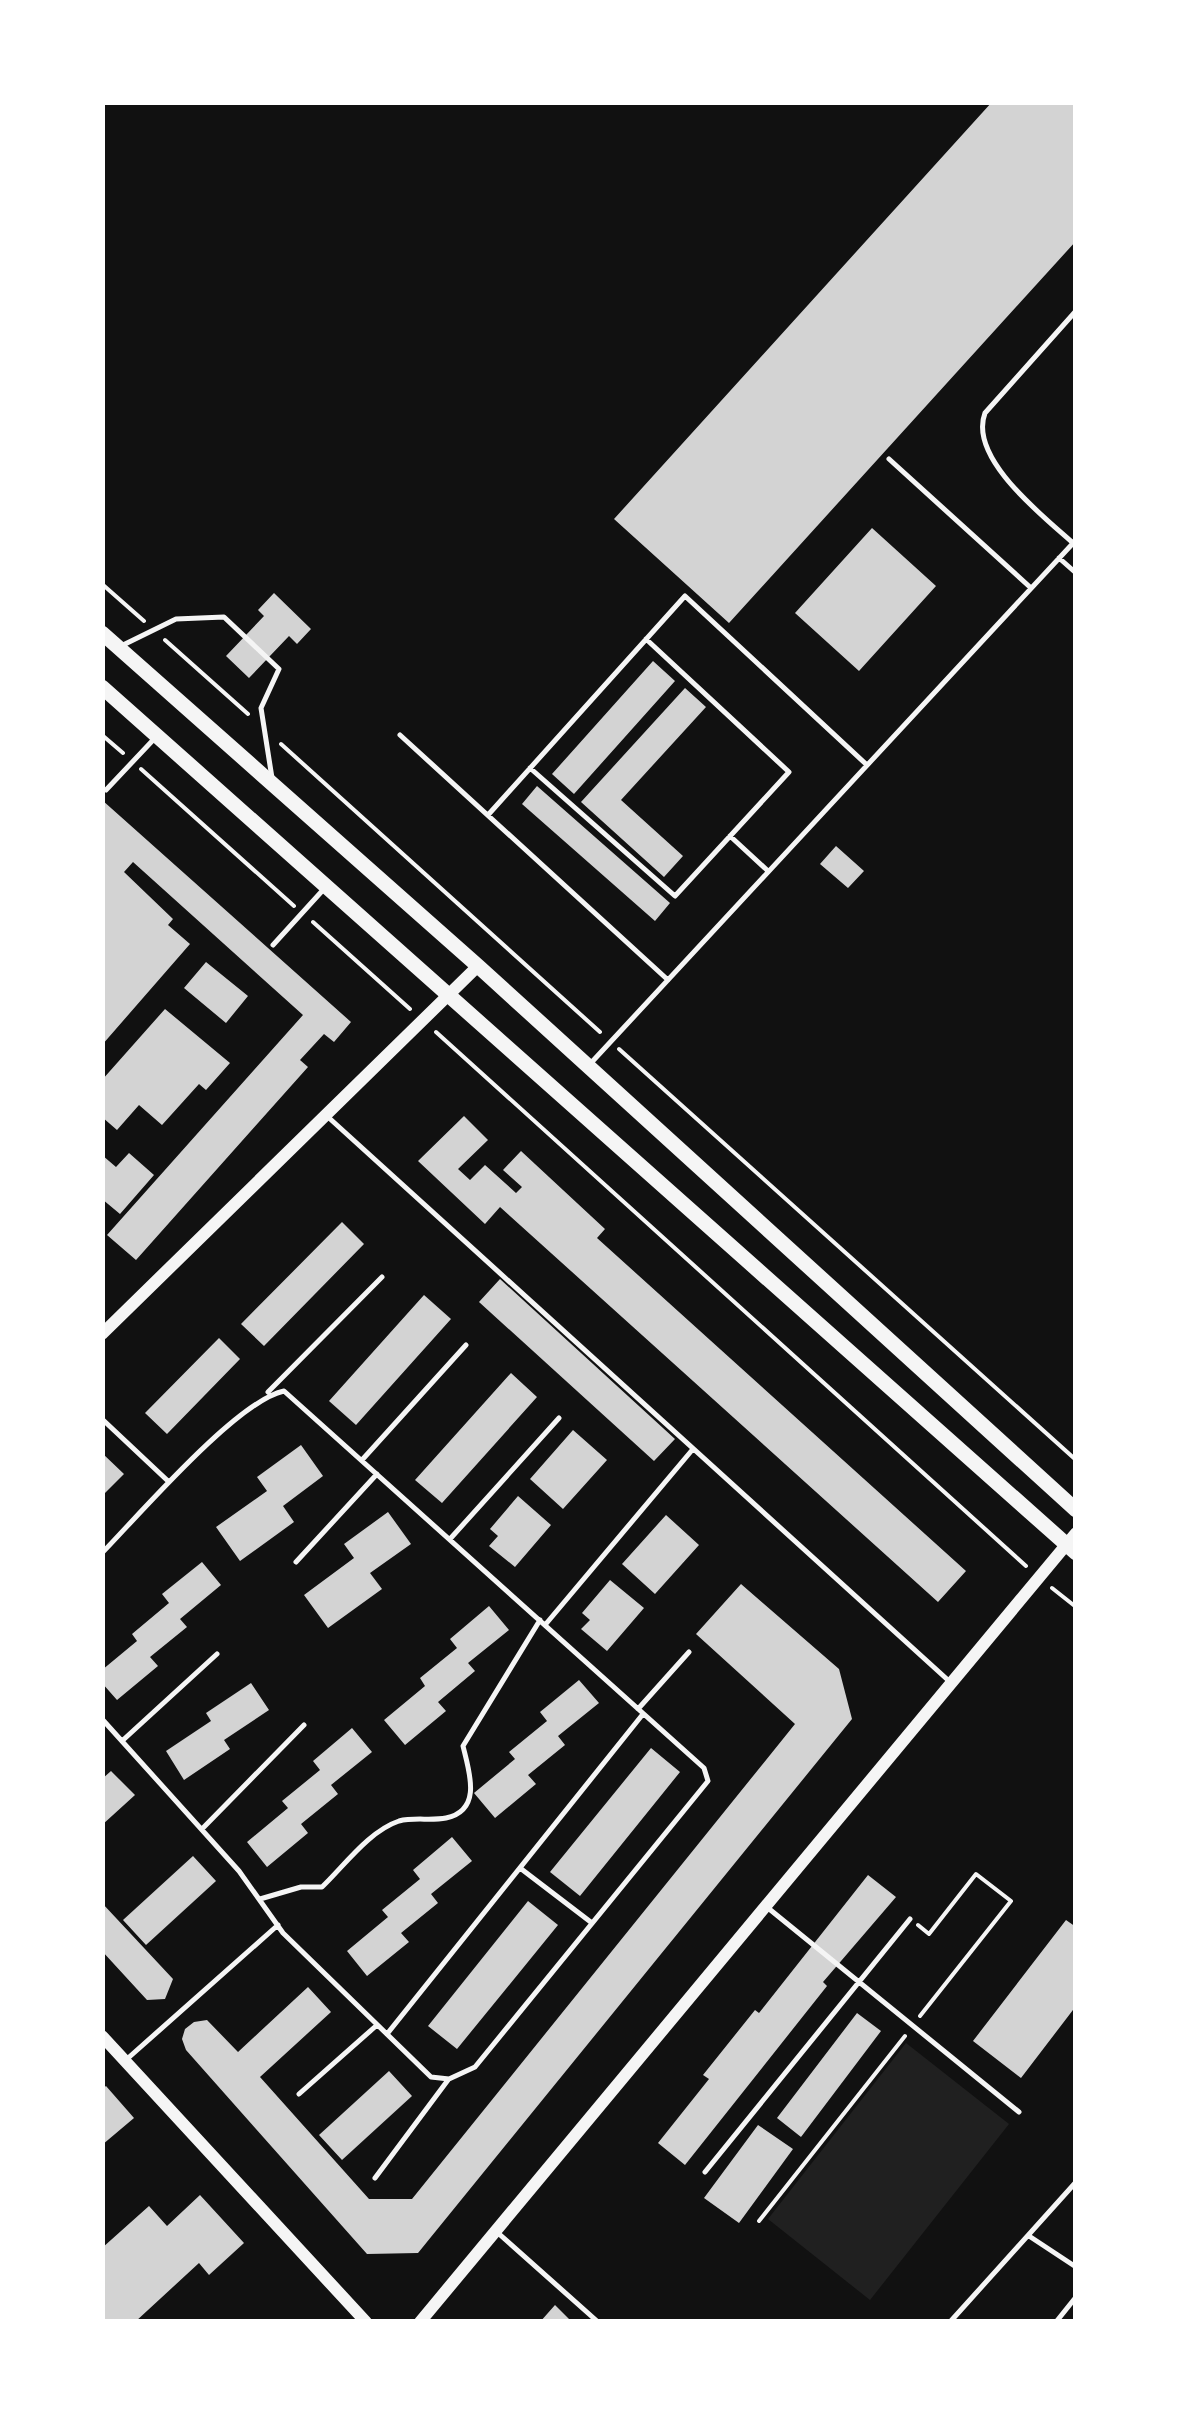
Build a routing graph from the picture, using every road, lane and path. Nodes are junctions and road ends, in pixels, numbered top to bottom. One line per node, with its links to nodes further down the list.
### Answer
1 (1074, 312): 3 (lane)
2 (889, 458): 7 (lane)
3 (1074, 542): 4 (lane)
4 (1059, 558): 5 (lane); 7 (lane)
5 (1076, 572)
6 (102, 584): 8 (path)
7 (1031, 588): 18 (lane)
8 (154, 630): 11 (lane); 13 (path); 13 (lane)
9 (102, 633): 11 (main road)
10 (646, 639): 18 (lane); 19 (lane); 23 (lane)
11 (118, 648): 20 (main road)
12 (102, 687): 16 (main road)
13 (265, 730): 20 (lane); 32 (path)
14 (102, 735): 17 (path)
15 (400, 735): 22 (lane)
16 (157, 736): 17 (lane); 25 (main road)
17 (133, 762): 21 (lane); 26 (path)
18 (868, 765): 24 (lane)
19 (530, 768): 22 (lane); 23 (lane)
20 (274, 785): 28 (main road)
21 (106, 790)
22 (488, 815): 29 (lane)
23 (730, 836): 24 (lane)
24 (768, 872): 29 (lane)
25 (325, 888): 26 (lane); 30 (main road)
26 (302, 913): 27 (lane); 31 (path)
27 (273, 945)
28 (478, 966): 30 (street); 33 (main road)
29 (668, 980): 32 (lane)
30 (447, 997): 31 (street); 48 (main road)
31 (422, 1020): 34 (street); 51 (path)
32 (610, 1042): 33 (lane); 43 (path)
33 (588, 1066): 46 (main road)
34 (326, 1115): 36 (street); 41 (lane)
35 (382, 1276): 38 (lane)
36 (102, 1334)
37 (466, 1345): 42 (lane)
38 (266, 1394): 42 (lane); 45 (lane)
39 (559, 1418): 47 (lane)
40 (102, 1419): 45 (lane)
41 (693, 1449): 53 (lane); 56 (lane)
42 (362, 1460): 44 (lane)
43 (1076, 1460)
44 (377, 1474): 47 (lane); 50 (lane)
45 (170, 1483): 49 (lane)
46 (1076, 1510)
47 (450, 1539): 53 (lane)
48 (1072, 1543): 51 (street)
49 (102, 1552)
50 (296, 1562)
51 (1038, 1577): 52 (path); 56 (street)
52 (1076, 1607)
53 (543, 1622): 57 (lane); 63 (lane)
54 (689, 1652): 57 (lane)
55 (218, 1654): 60 (lane)
56 (951, 1683): 64 (street)
57 (641, 1711): 62 (lane); 66 (lane)
58 (102, 1719): 60 (lane)
59 (304, 1726): 61 (lane)
60 (122, 1741): 61 (lane)
61 (202, 1829): 63 (lane)
62 (520, 1868): 66 (lane); 70 (lane)
63 (260, 1900): 67 (lane)
64 (766, 1906): 68 (lane); 79 (street)
65 (910, 1918): 68 (lane)
66 (592, 1923): 73 (lane)
67 (278, 1925): 69 (lane); 72 (lane)
68 (859, 1982): 75 (lane); 76 (lane)
69 (378, 2025): 70 (lane); 74 (lane)
70 (387, 2034): 73 (lane)
71 (102, 2036): 72 (street)
72 (126, 2061): 83 (street)
73 (449, 2079): 77 (lane)
74 (299, 2094)
75 (1019, 2112)
76 (706, 2172)
77 (374, 2178)
78 (1076, 2182): 80 (lane)
79 (496, 2230): 84 (street); 85 (lane)
80 (1029, 2236): 81 (lane); 86 (lane)
81 (1076, 2267)
82 (1076, 2297): 87 (lane)
83 (366, 2322)
84 (420, 2322)
85 (598, 2322)
86 (950, 2322)
87 (1056, 2322)

